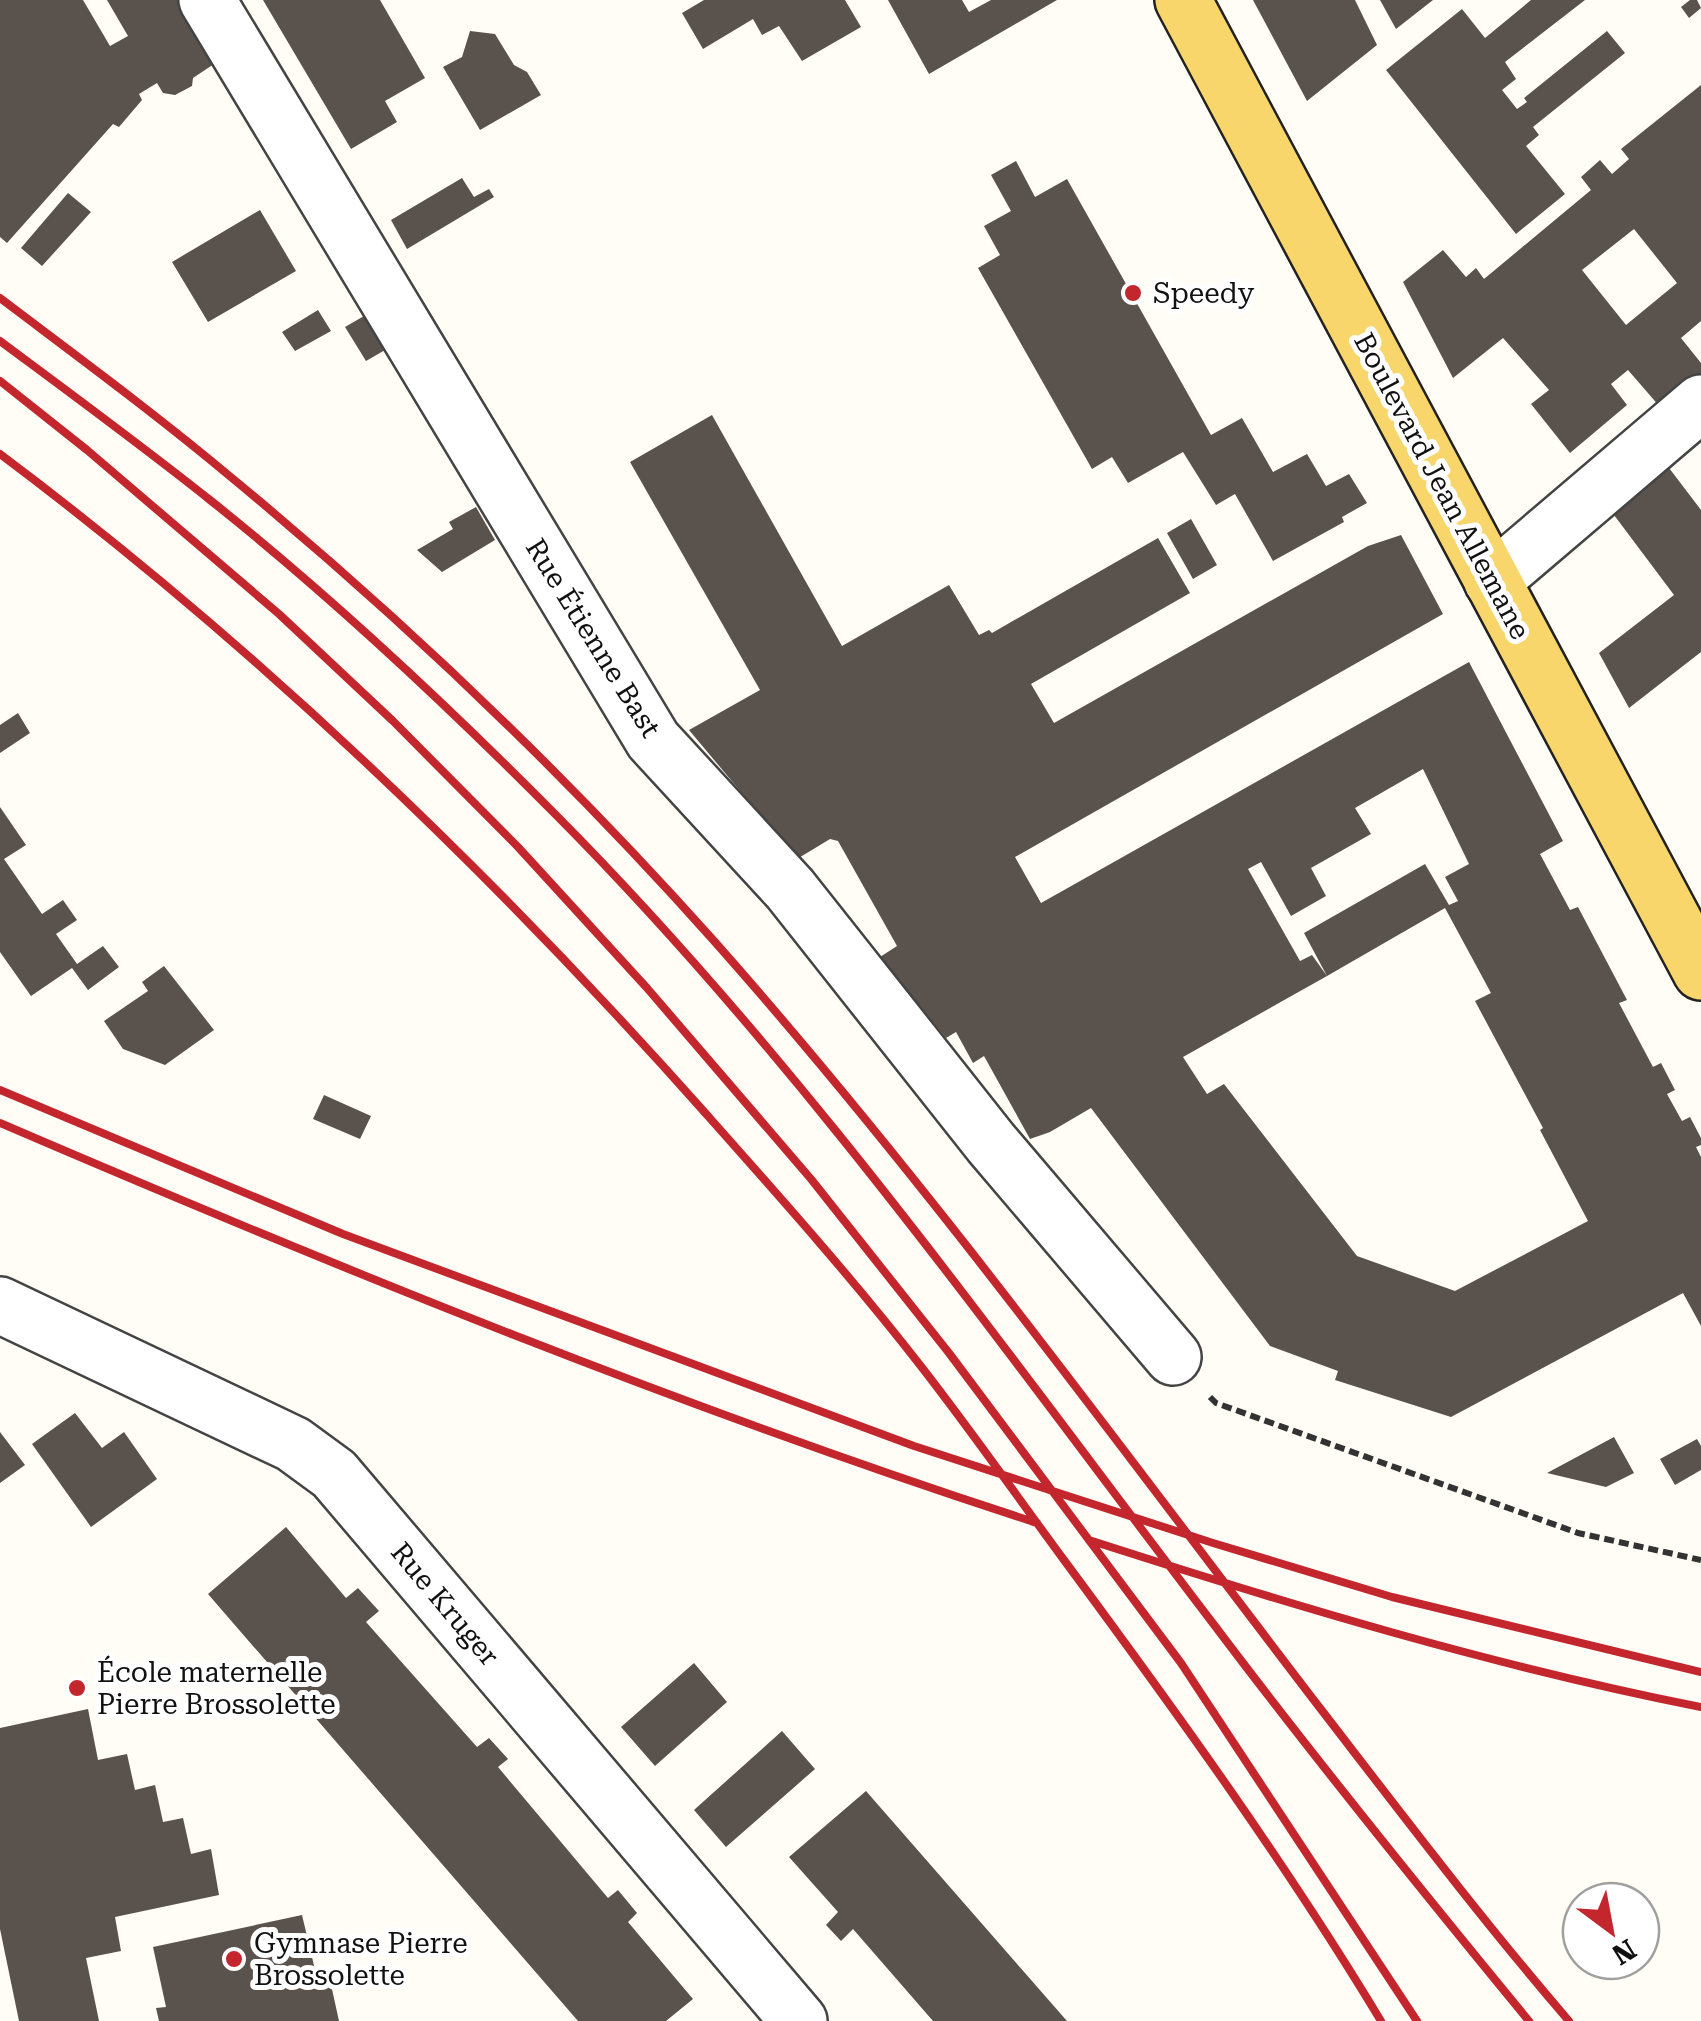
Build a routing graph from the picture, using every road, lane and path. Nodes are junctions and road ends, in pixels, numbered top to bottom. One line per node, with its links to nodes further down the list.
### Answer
1 (207, 0): 7 (street, Rue Étienne Bast)
2 (1183, 0): 4 (main road, Boulevard Jean Allemane)
3 (1701, 403): 4 (street)
4 (1492, 581): 5 (main road, Boulevard Jean Allemane)
5 (1701, 972)
6 (0, 1305): 9 (street, Rue Kruger)
7 (1173, 1357): 8 (path)
8 (1701, 1560)
9 (799, 2021)

